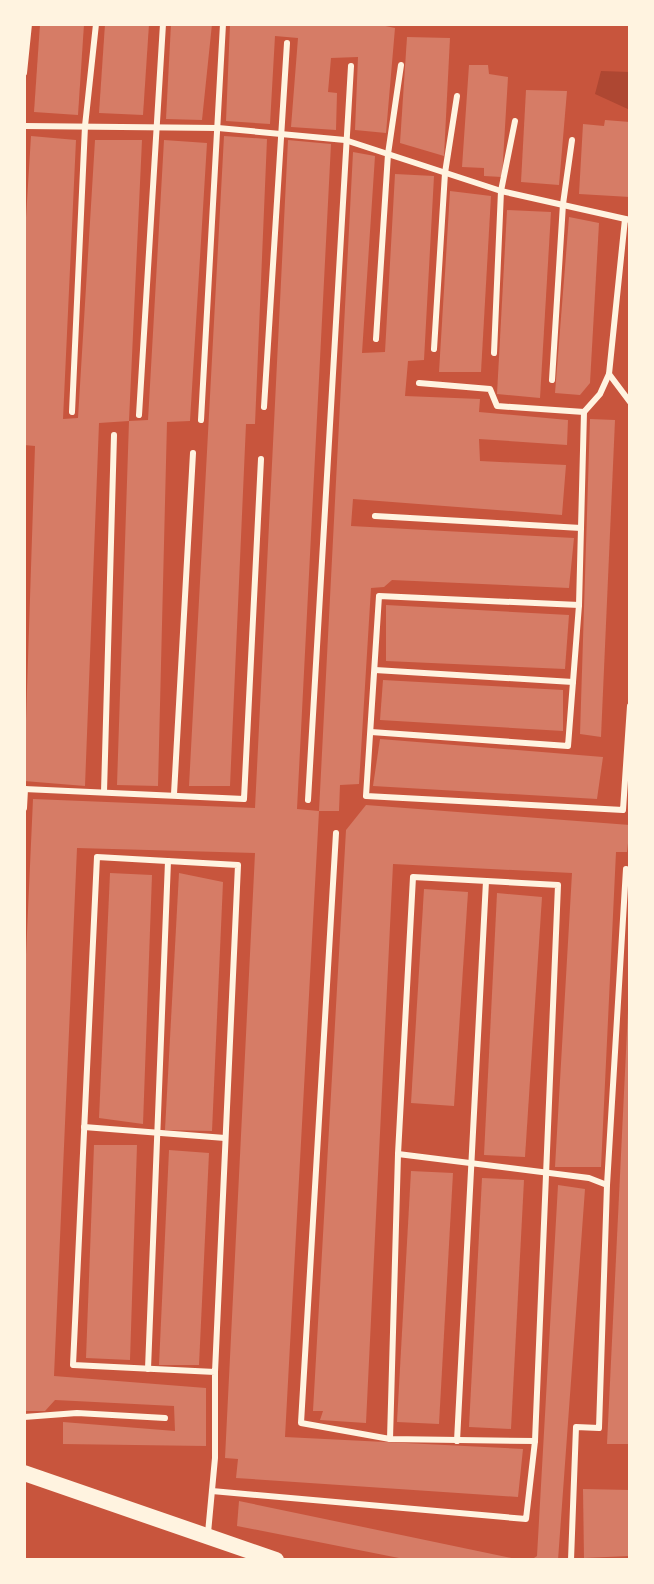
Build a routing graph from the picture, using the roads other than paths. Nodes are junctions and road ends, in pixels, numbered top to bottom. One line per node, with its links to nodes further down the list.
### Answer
1 (29, 24): 8 (lane)
2 (96, 24): 12 (lane)
3 (163, 24): 13 (lane)
4 (223, 24): 14 (lane)
5 (287, 43): 15 (lane)
6 (401, 65): 18 (lane)
7 (351, 66): 16 (lane)
8 (24, 73)
9 (457, 96): 19 (lane)
10 (515, 121): 20 (lane)
11 (24, 126): 12 (lane)
12 (85, 126): 13 (lane); 31 (lane)
13 (154, 128): 14 (lane); 33 (lane)
14 (218, 128): 15 (lane); 34 (lane)
15 (278, 134): 16 (lane); 30 (lane)
16 (345, 140): 18 (lane); 48 (lane)
17 (572, 140): 21 (lane)
18 (388, 154): 19 (lane); 23 (lane)
19 (445, 173): 20 (lane); 24 (lane)
20 (501, 191): 21 (lane); 25 (lane)
21 (563, 204): 22 (lane); 27 (lane)
22 (628, 220): 26 (lane)
23 (376, 339)
24 (434, 349)
25 (494, 353)
26 (609, 374): 29 (lane); 32 (lane)
27 (552, 380)
28 (419, 383): 32 (lane)
29 (630, 402)
30 (264, 407)
31 (72, 412)
32 (584, 412): 39 (lane)
33 (139, 415)
34 (201, 420)
35 (114, 435): 46 (lane)
36 (193, 453): 47 (lane)
37 (261, 459): 47 (lane)
38 (375, 516): 39 (lane)
39 (581, 528): 40 (lane)
40 (579, 605): 41 (lane); 42 (lane)
41 (375, 670): 42 (lane); 44 (lane)
42 (573, 682): 44 (lane)
43 (630, 706): 44 (lane)
44 (371, 732)
45 (24, 789): 46 (lane); 49 (lane)
46 (104, 792): 47 (lane)
47 (174, 794)
48 (308, 800)
49 (24, 808)
50 (336, 833): 65 (lane)
51 (168, 861): 54 (lane); 55 (lane); 56 (lane)
52 (626, 869): 60 (lane)
53 (486, 881): 57 (lane); 58 (lane); 59 (lane)
54 (84, 1127): 55 (lane); 61 (lane)
55 (156, 1135): 56 (lane); 61 (lane)
56 (225, 1138): 62 (lane)
57 (398, 1154): 58 (lane); 65 (lane)
58 (472, 1163): 59 (lane); 66 (lane)
59 (547, 1173): 60 (lane); 67 (lane)
60 (607, 1185): 72 (lane)
61 (148, 1369): 62 (lane)
62 (215, 1372): 69 (lane)
63 (24, 1417): 64 (lane)
64 (165, 1418)
65 (390, 1439): 66 (lane)
66 (457, 1441): 67 (lane)
67 (535, 1441): 69 (lane)
68 (24, 1473): 70 (main road)
69 (212, 1491): 70 (lane)
70 (208, 1537): 71 (main road)
71 (276, 1560)
72 (571, 1560)

